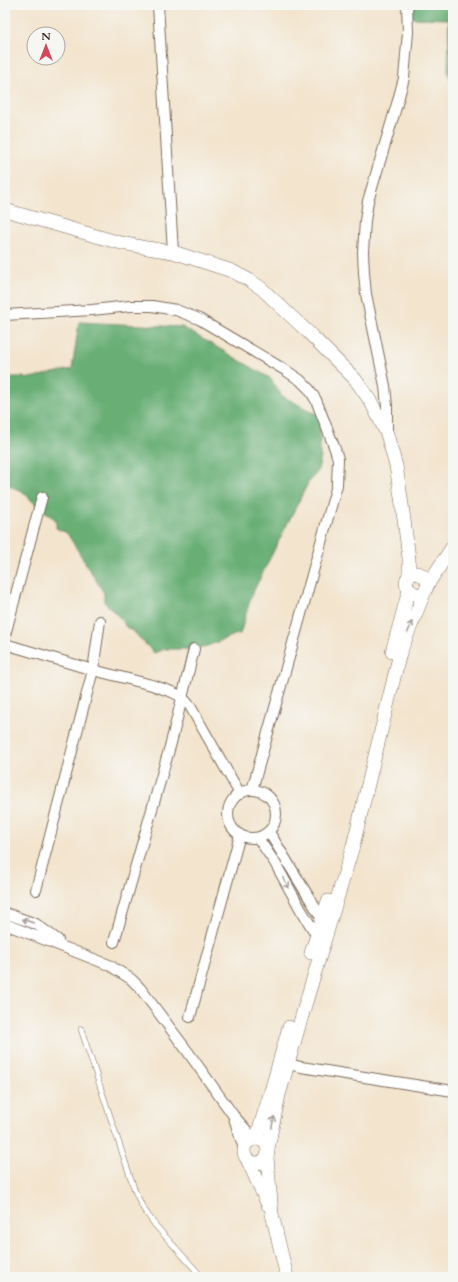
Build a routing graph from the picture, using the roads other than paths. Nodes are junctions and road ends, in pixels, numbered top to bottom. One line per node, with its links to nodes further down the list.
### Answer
1 (158, 5): 4 (street)
2 (407, 5): 6 (street)
3 (5, 210): 4 (street)
4 (173, 252): 6 (street)
5 (5, 315): 17 (street)
6 (387, 434): 10 (street)
7 (42, 497): 12 (street)
8 (453, 543): 10 (street)
9 (453, 546): 10 (street)
10 (420, 581): 26 (street, one-way to 10); 26 (street)
11 (100, 622): 15 (street)
12 (5, 635)
13 (5, 644): 15 (street)
14 (194, 649): 16 (street)
15 (93, 670): 16 (street); 24 (street)
16 (182, 698): 18 (street); 29 (street)
17 (252, 790): 18 (street); 19 (street)
18 (240, 794): 20 (street)
19 (269, 832): 21 (street); 22 (street)
20 (240, 835): 21 (street); 31 (street)
21 (258, 838): 23 (street)
22 (285, 858): 23 (street); 26 (street)
23 (275, 863): 28 (street, one-way to 28)
24 (36, 890)
25 (5, 914): 30 (street, one-way to 25)
26 (325, 923): 28 (street)
27 (5, 924): 30 (street)
28 (320, 940): 33 (street); 36 (street)
29 (114, 942)
30 (71, 950): 35 (street)
31 (190, 1017)
32 (82, 1028): 40 (lane)
33 (288, 1064): 34 (street); 37 (street, one-way to 33)
34 (453, 1091)
35 (233, 1114): 36 (street); 38 (street)
36 (255, 1139): 37 (street); 38 (street)
37 (268, 1153): 38 (street); 39 (street)
38 (246, 1155): 39 (street)
39 (272, 1214): 41 (street)
40 (202, 1277)
41 (287, 1277)

